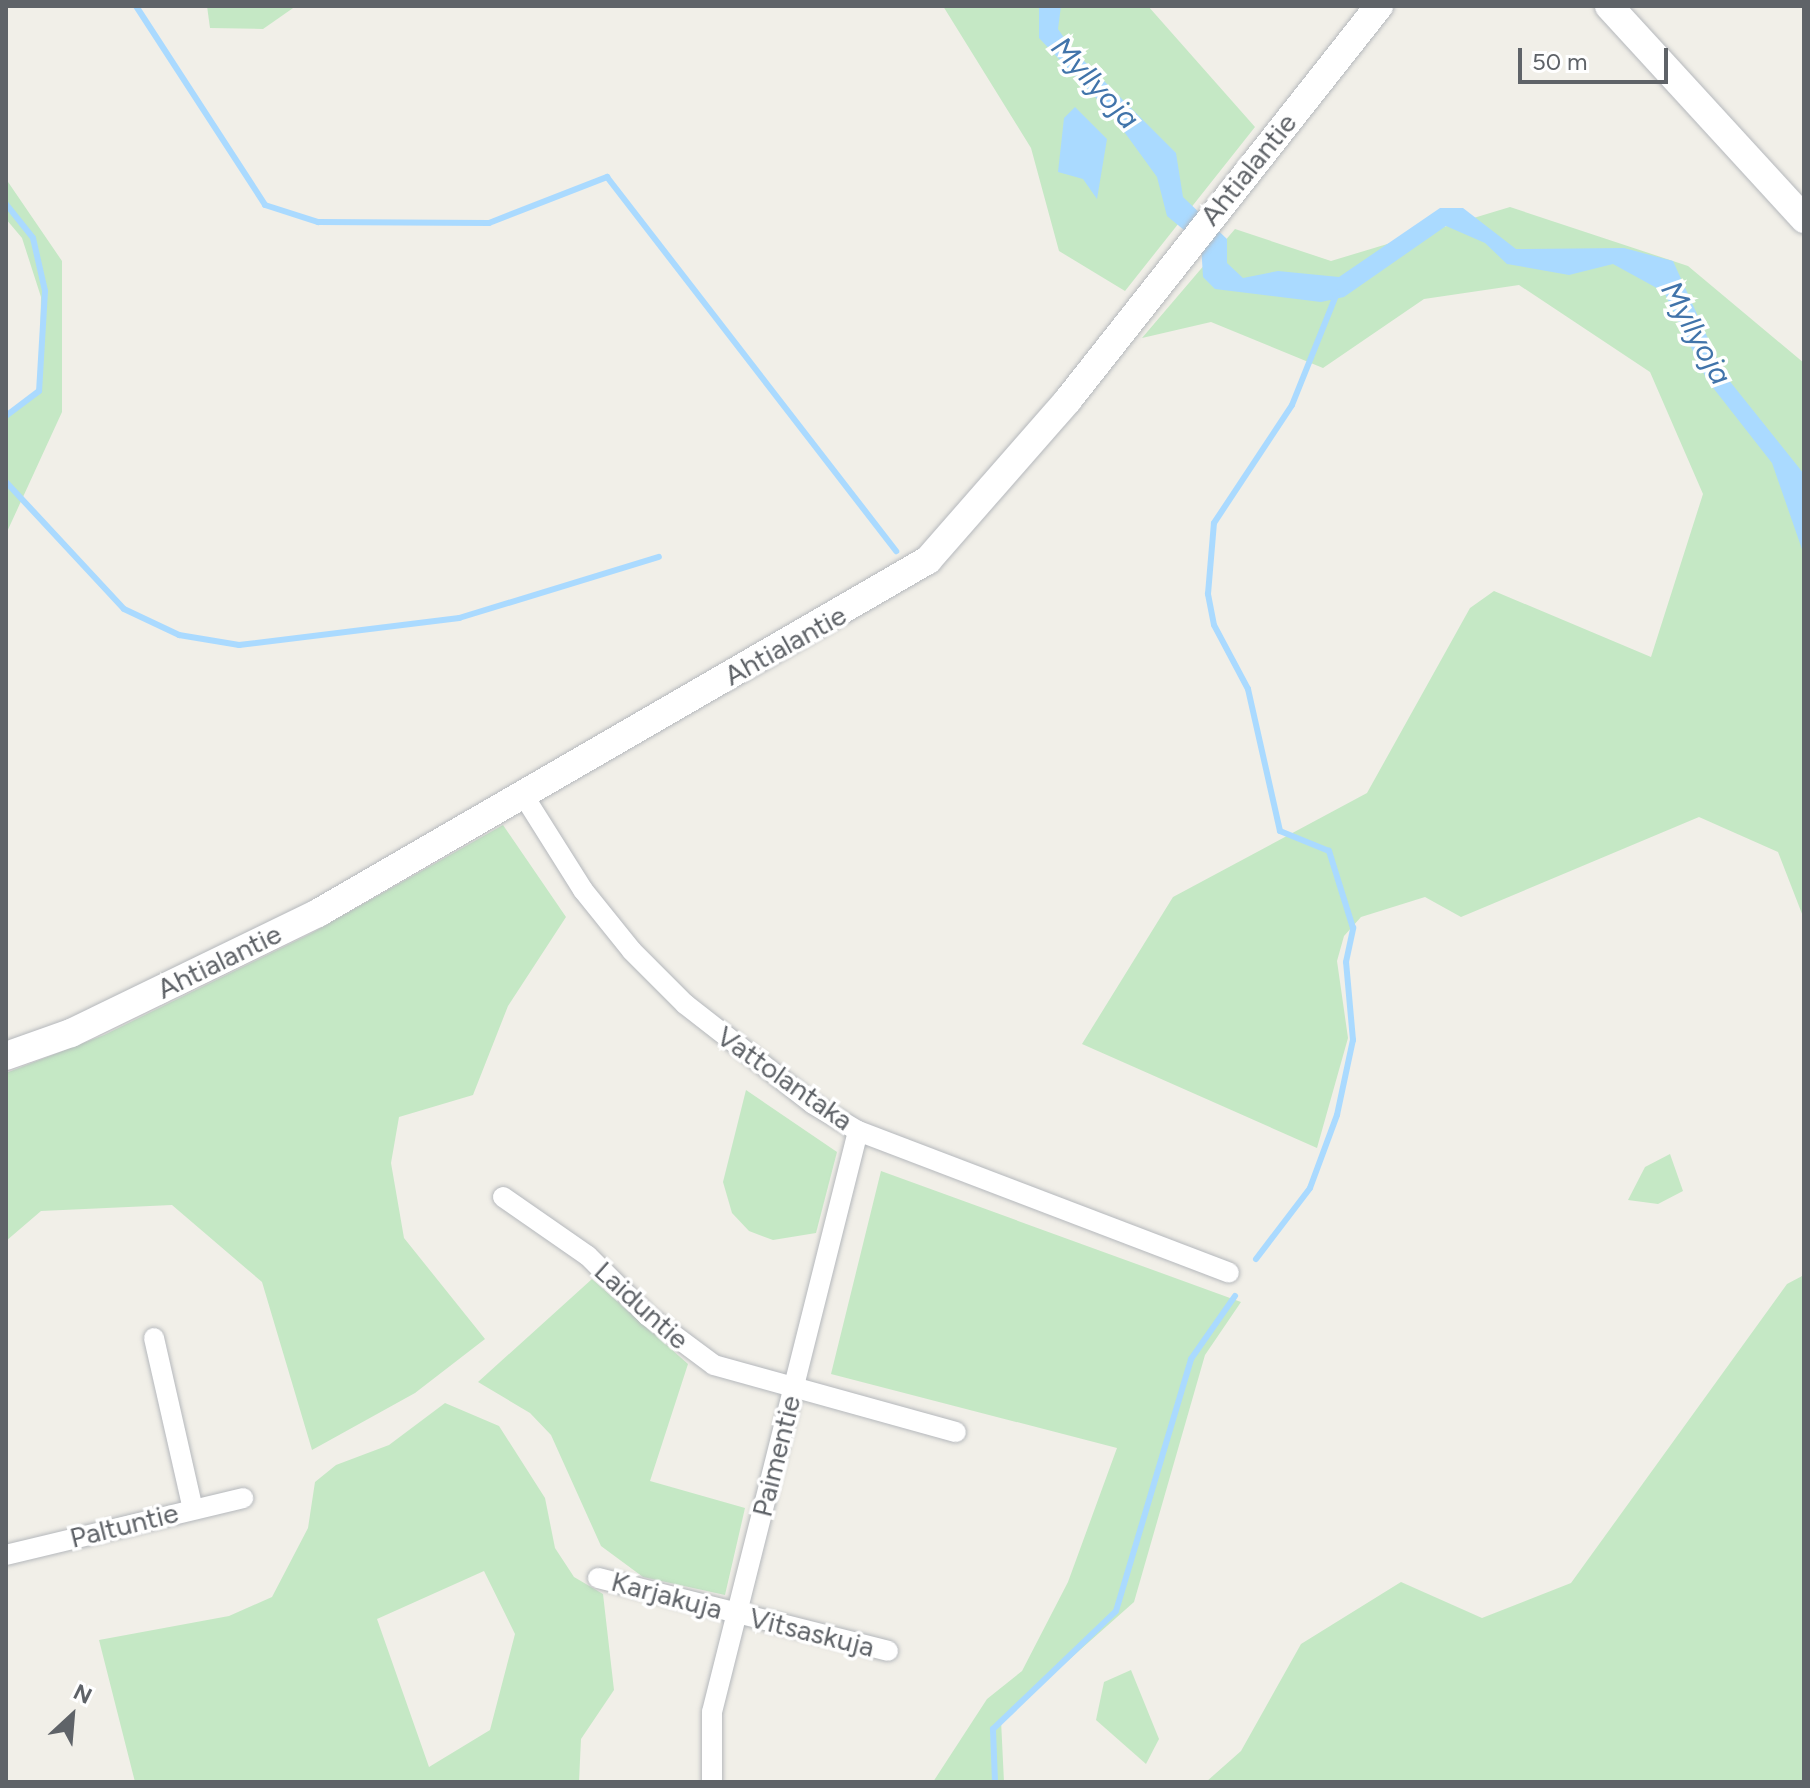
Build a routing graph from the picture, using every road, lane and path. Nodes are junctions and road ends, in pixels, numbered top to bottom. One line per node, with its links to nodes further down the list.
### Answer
1 (1379, 6): 4 (street, Ahtialantie)
2 (1609, 6): 3 (street)
3 (1804, 219)
4 (522, 793): 5 (street, Ahtialantie); 6 (street, Vattolantaka)
5 (6, 1056)
6 (858, 1131): 8 (street, Vattolantaka); 10 (street, Paimentie)
7 (503, 1197): 10 (street, Laiduntie)
8 (1229, 1273)
9 (154, 1338): 13 (street)
10 (792, 1391): 11 (street, Laiduntie); 16 (street, Paimentie)
11 (956, 1432)
12 (243, 1498): 13 (street, Paltuntie)
13 (193, 1509): 14 (street, Paltuntie)
14 (6, 1555)
15 (598, 1578): 16 (street, Karjakuja)
16 (736, 1613): 17 (street, Vitsaskuja); 18 (street, Paimentie)
17 (888, 1651)
18 (712, 1782)

